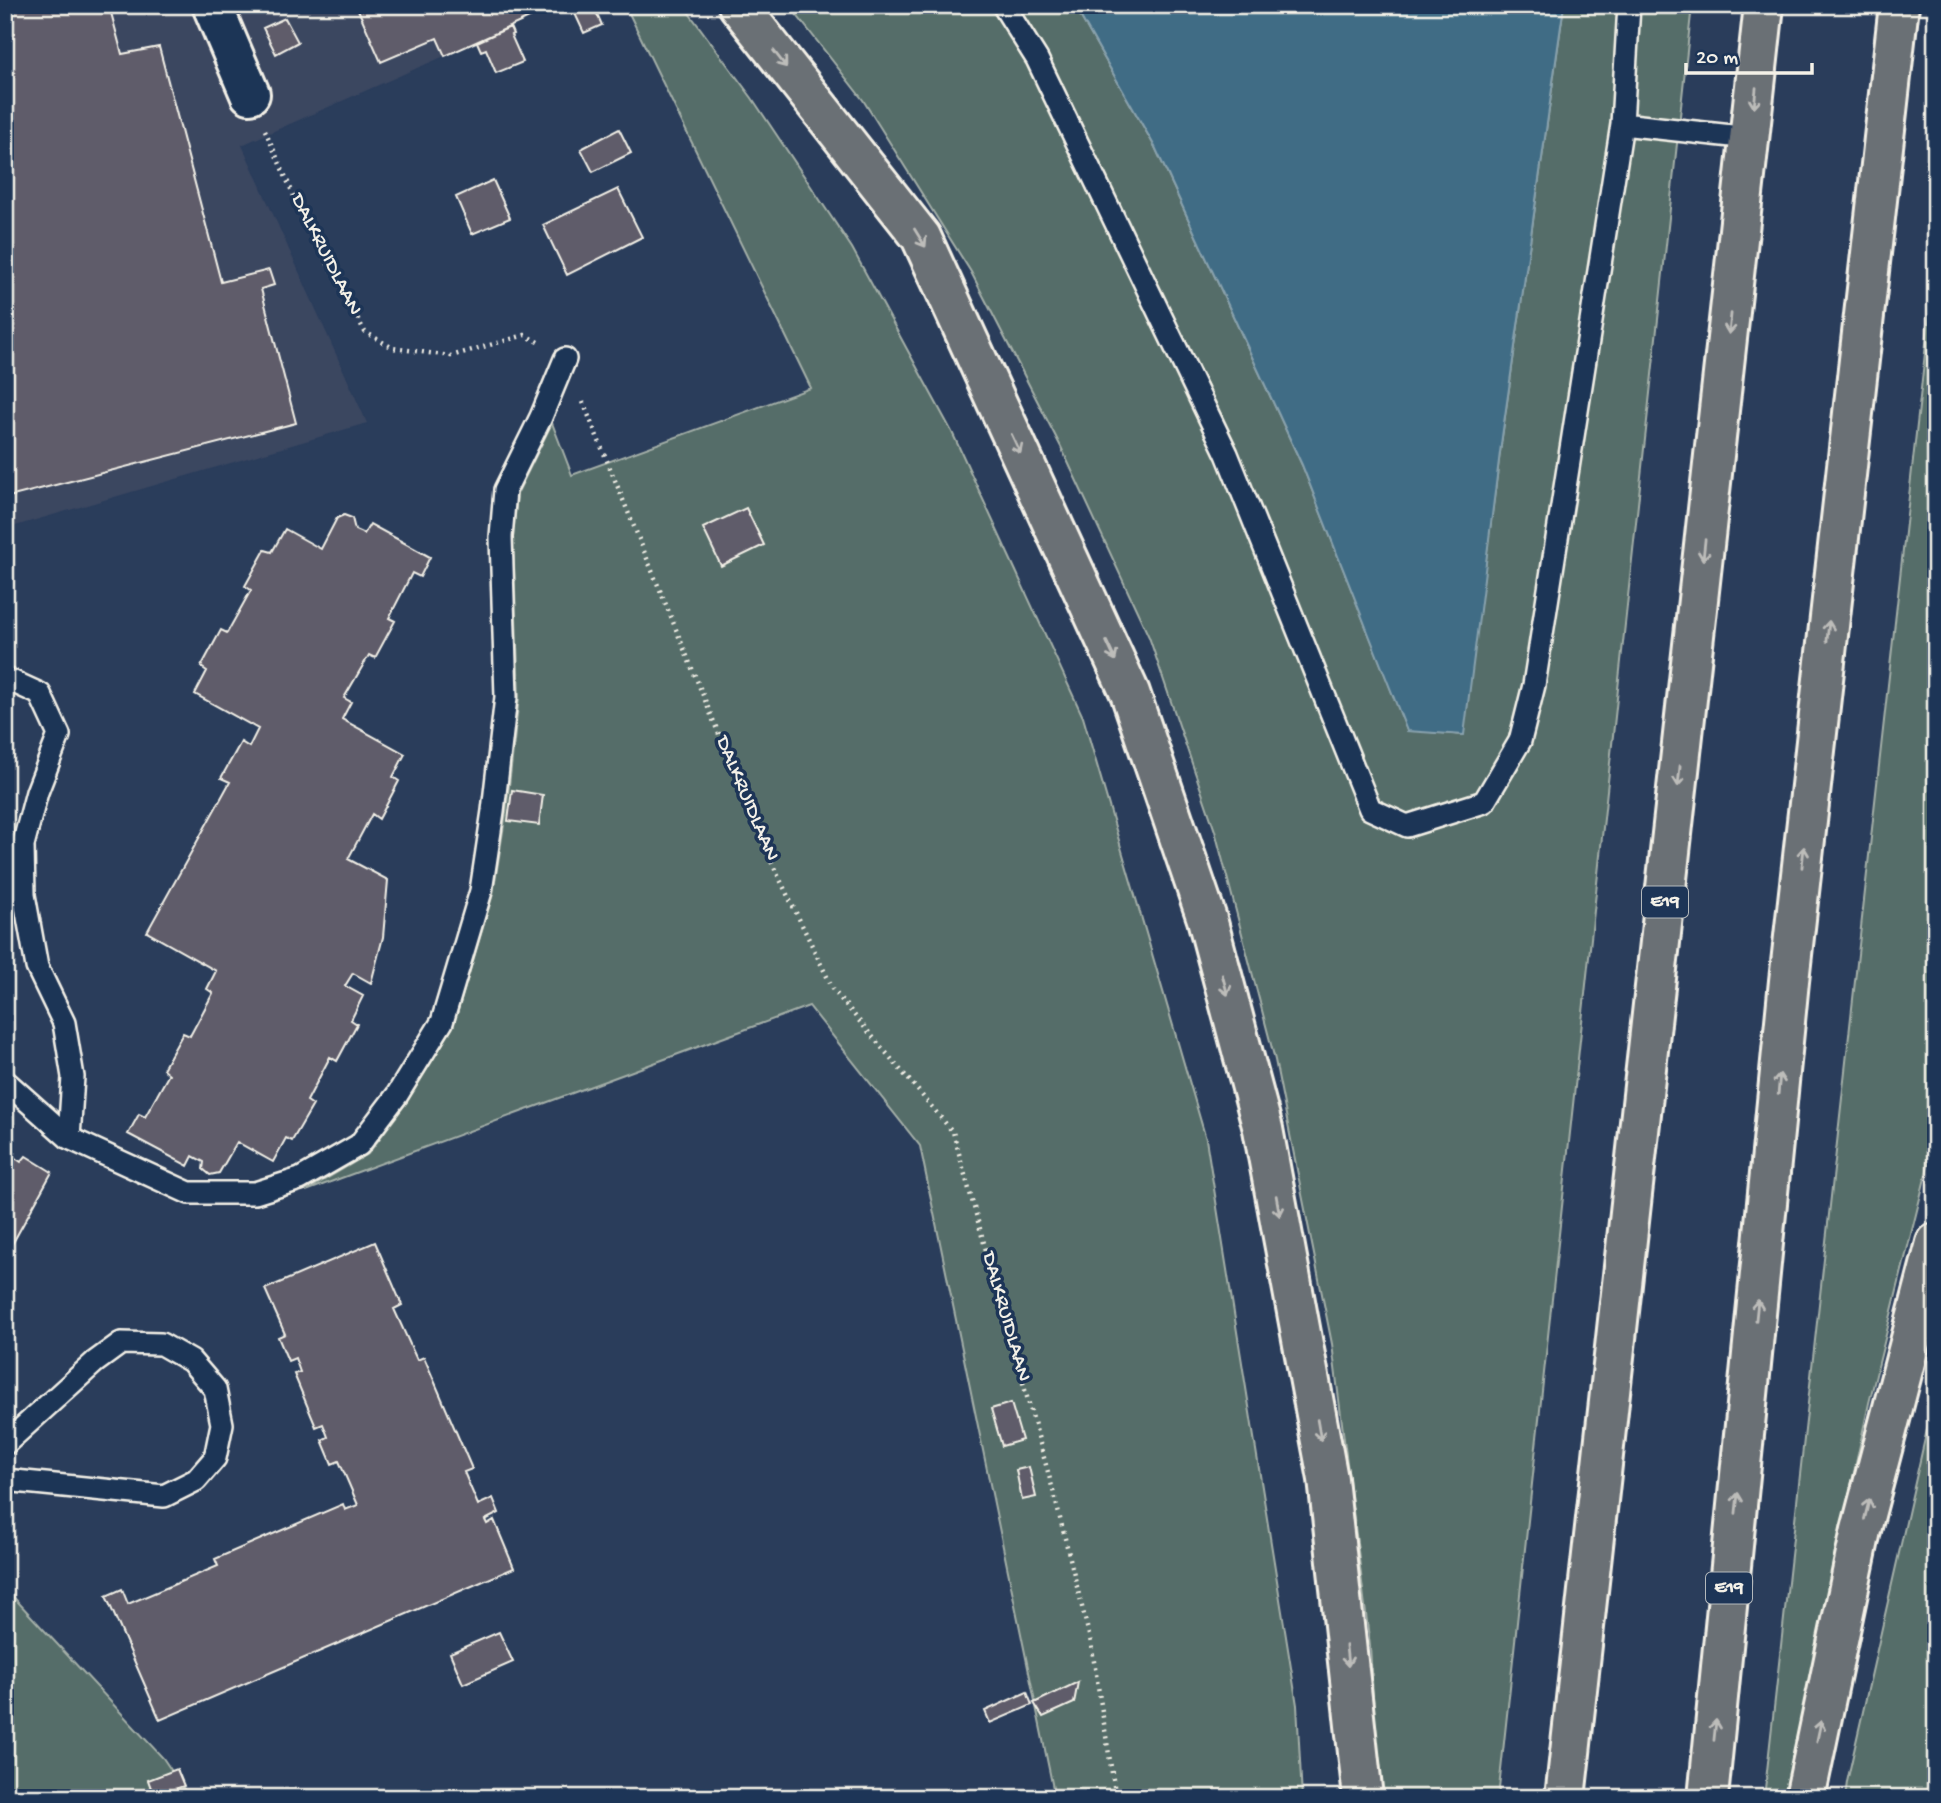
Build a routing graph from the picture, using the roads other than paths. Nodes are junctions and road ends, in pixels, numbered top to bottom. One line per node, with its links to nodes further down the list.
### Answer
1 (212, 5): 7 (street)
2 (737, 5): 17 (highway, one-way to 17)
3 (1003, 5): 8 (lane)
4 (1629, 5): 8 (lane)
5 (1764, 5): 9 (highway, E19, one-way to 9)
6 (1899, 5): 19 (highway, E19, one-way to 6)
7 (250, 94)
8 (1622, 124): 9 (lane)
9 (1751, 138): 18 (highway, E19, one-way to 18)
10 (565, 359): 13 (lane)
11 (5, 678): 13 (lane)
12 (5, 1081): 13 (lane)
13 (69, 1138)
14 (1936, 1243): 20 (highway, one-way to 14)
15 (5, 1444): 16 (lane)
16 (5, 1480)
17 (1363, 1798)
18 (1565, 1798)
19 (1708, 1798)
20 (1805, 1798)

